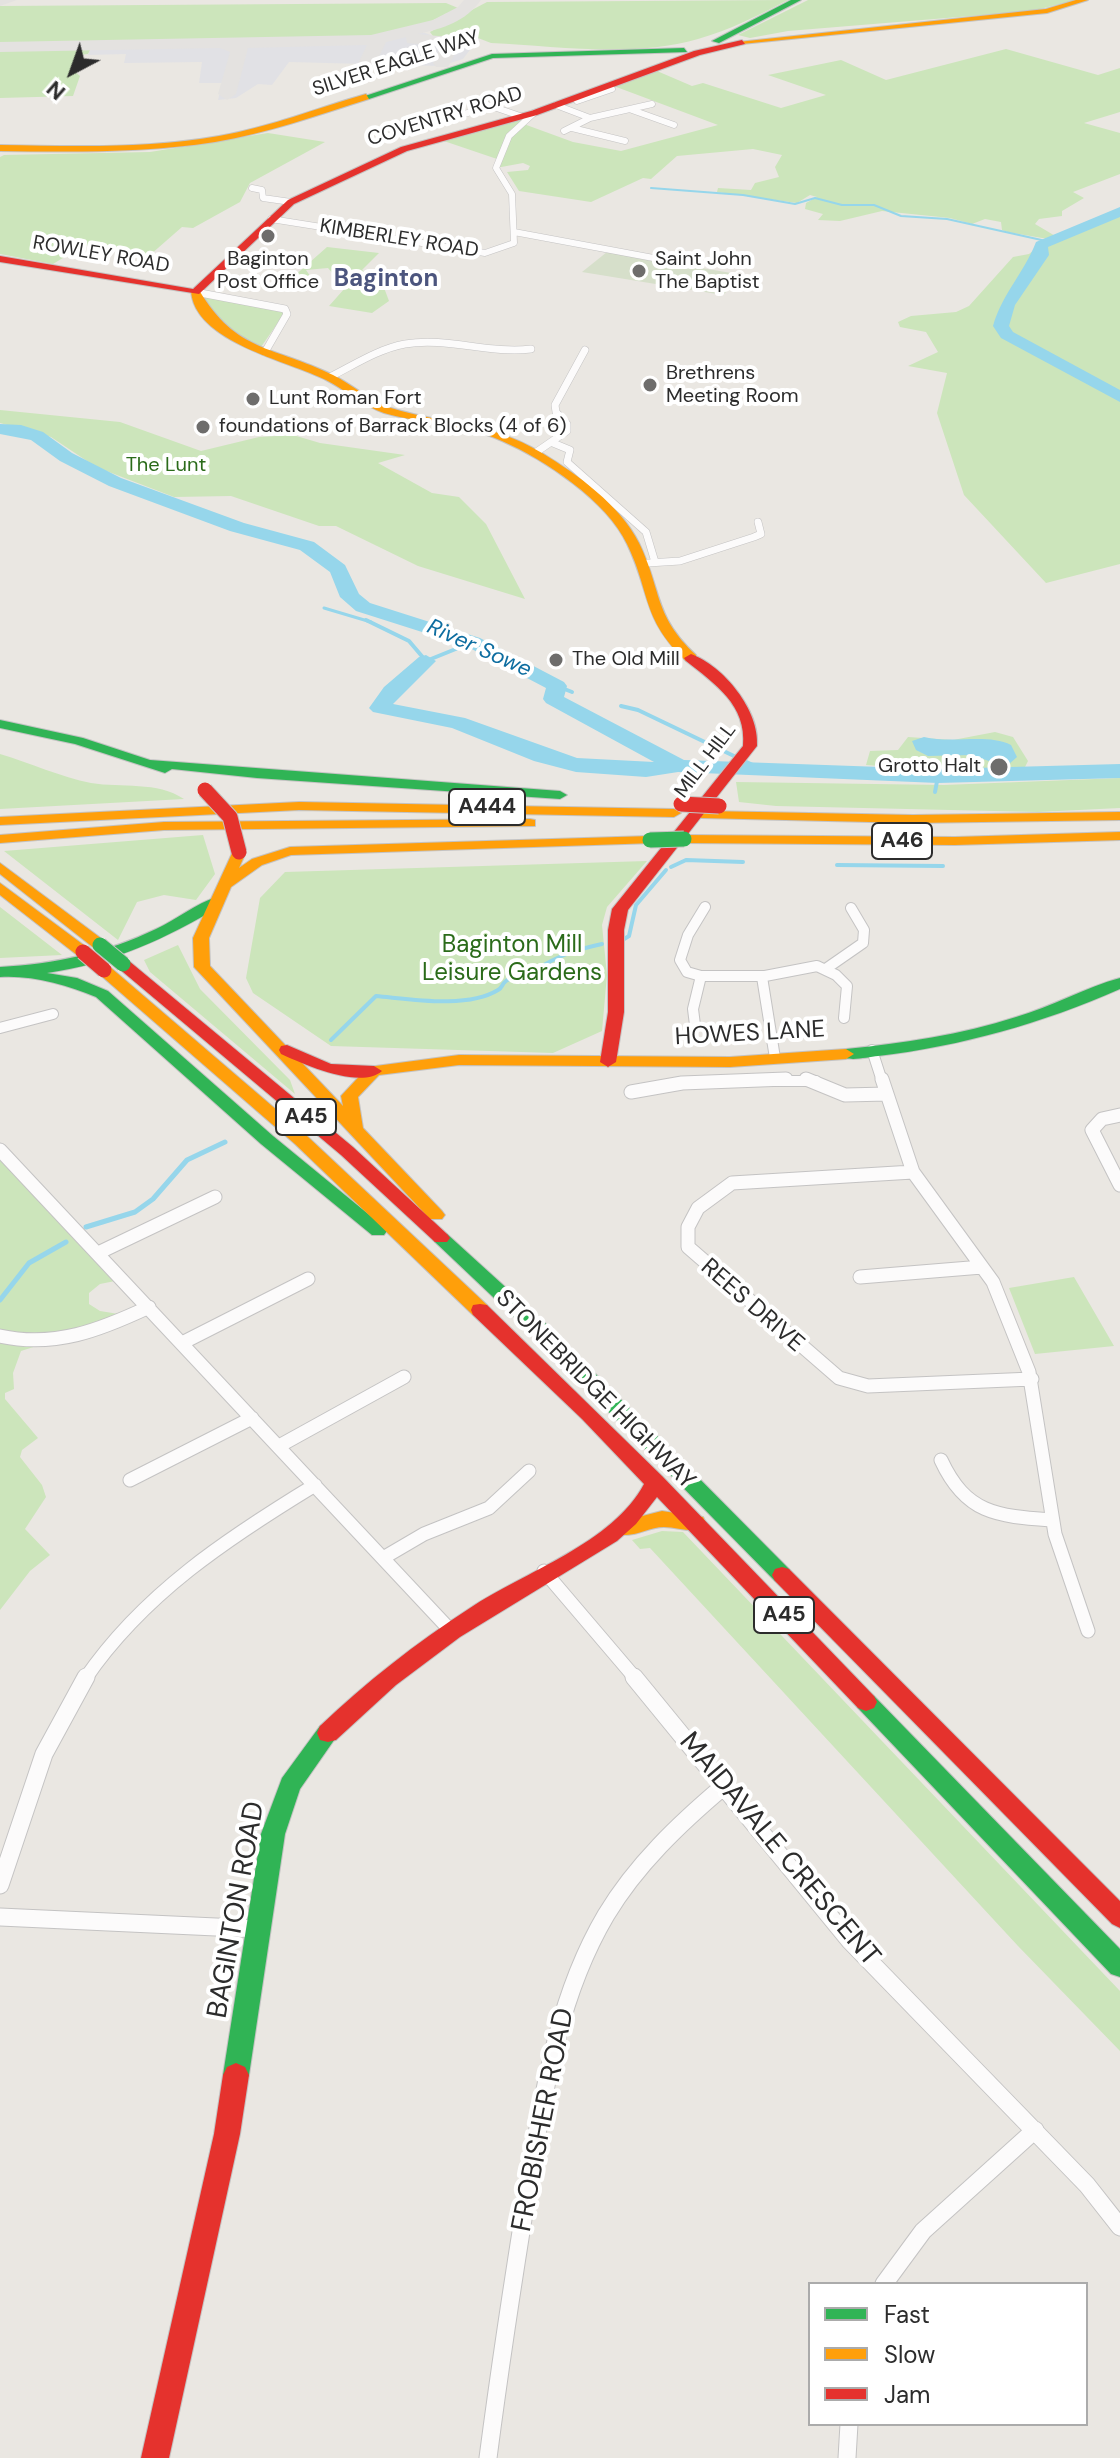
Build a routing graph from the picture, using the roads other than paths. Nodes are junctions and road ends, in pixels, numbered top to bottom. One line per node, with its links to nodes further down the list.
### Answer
1 (797, 0): 3 (main road, SILVER EAGLE WAY)
2 (1084, 0): 4 (main road, COVENTRY ROAD)
3 (638, 53): 4 (main road); 17 (main road, SILVER EAGLE WAY)
4 (661, 65): 6 (main road, COVENTRY ROAD)
5 (612, 89): 6 (street)
6 (589, 95): 8 (main road, COVENTRY ROAD)
7 (652, 104): 9 (street)
8 (556, 105): 10 (main road, COVENTRY ROAD); 11 (street)
9 (631, 110): 11 (street); 12 (street)
10 (527, 114): 15 (street); 19 (main road, COVENTRY ROAD); 21 (street, KIMBERLEY ROAD)
11 (590, 118): 13 (street)
12 (674, 125)
13 (572, 128): 14 (street); 16 (street)
14 (564, 131)
15 (388, 136)
16 (625, 141)
17 (0, 148)
18 (252, 188): 19 (street)
19 (291, 202): 20 (main road, COVENTRY ROAD)
20 (271, 219): 23 (street, KIMBERLEY ROAD); 26 (main road, COVENTRY ROAD)
21 (514, 232): 22 (street); 23 (street, KIMBERLEY ROAD)
22 (542, 240): 23 (street); 25 (street)
23 (514, 243)
24 (0, 259): 26 (main road, ROWLEY ROAD)
25 (675, 262)
26 (195, 292): 29 (main road); 29 (street)
27 (531, 349): 30 (street)
28 (585, 350): 31 (street)
29 (265, 352): 30 (main road)
30 (330, 377): 32 (main road)
31 (553, 443): 32 (street); 34 (street, MILL HILL)
32 (535, 453): 34 (main road, MILL HILL)
33 (758, 522): 34 (street)
34 (648, 564): 64 (main road, MILL HILL)
35 (0, 724): 36 (main road)
36 (153, 763): 40 (main road, A46); 46 (main road, bridge)
37 (1120, 816): 38 (main road, A46)
38 (913, 819): 41 (main road, A444)
39 (0, 821): 40 (main road, A444)
40 (665, 824): 41 (main road, A444); 41 (main road, A46, bridge); 44 (main road, A444); 46 (main road, A46)
41 (698, 824): 42 (main road, A444); 43 (main road, A46)
42 (805, 830): 43 (main road, A46)
43 (1120, 833)
44 (0, 839)
45 (0, 867): 51 (main road, STONEBRIDGE HIGHWAY / A45)
46 (228, 884): 48 (main road)
47 (0, 888): 51 (main road, STONEBRIDGE HIGHWAY / A45)
48 (218, 902): 53 (main road); 61 (main road, A45)
49 (705, 907): 54 (street)
50 (851, 908): 52 (street)
51 (91, 949): 76 (main road, STONEBRIDGE HIGHWAY / A45, bridge); 77 (main road, STONEBRIDGE HIGHWAY / A45, bridge)
52 (827, 968): 55 (street); 58 (street)
53 (9, 973): 76 (main road)
54 (701, 976): 55 (street); 59 (street)
55 (762, 977): 63 (street)
56 (1120, 983): 62 (main road, HOWES LANE)
57 (53, 1014): 60 (street)
58 (844, 1018)
59 (695, 1025)
60 (0, 1028)
61 (271, 1043): 65 (main road, HOWES LANE); 69 (main road, A45)
62 (872, 1050): 63 (main road, HOWES LANE); 67 (street)
63 (775, 1058): 64 (main road, HOWES LANE)
64 (608, 1062): 65 (main road, HOWES LANE)
65 (374, 1071): 69 (main road)
66 (631, 1092): 67 (street)
67 (887, 1094): 71 (street)
68 (1120, 1115): 72 (street)
69 (357, 1128): 77 (main road, A45)
70 (0, 1150): 74 (street)
71 (913, 1172): 75 (street); 84 (street, REES DRIVE)
72 (1120, 1185)
73 (215, 1197): 74 (street)
74 (98, 1253): 80 (street)
75 (982, 1267): 78 (street); 84 (street)
76 (439, 1271): 90 (main road, STONEBRIDGE HIGHWAY / A45)
77 (483, 1276): 102 (main road, STONEBRIDGE HIGHWAY / A45)
78 (860, 1277)
79 (308, 1279): 82 (street)
80 (149, 1307): 81 (street); 82 (street)
81 (0, 1336)
82 (182, 1343): 85 (street)
83 (404, 1377): 86 (street)
84 (1032, 1379): 92 (street)
85 (252, 1418): 86 (street); 89 (street)
86 (279, 1446): 91 (street)
87 (941, 1460): 92 (street)
88 (529, 1471): 95 (street)
89 (130, 1480)
90 (655, 1481): 93 (main road, STONEBRIDGE HIGHWAY / A45); 94 (main road, BAGINTON ROAD)
91 (315, 1485): 95 (street); 100 (street)
92 (1052, 1520): 98 (street)
93 (696, 1523): 94 (main road, BAGINTON ROAD); 104 (main road, STONEBRIDGE HIGHWAY / A45)
94 (619, 1529): 96 (main road, BAGINTON ROAD)
95 (383, 1558): 97 (street)
96 (544, 1571): 97 (main road, BAGINTON ROAD); 99 (street, MAIDAVALE CRESCENT)
97 (451, 1631): 103 (main road, BAGINTON ROAD)
98 (1088, 1631)
99 (724, 1786): 105 (street, MAIDAVALE CRESCENT); 110 (street, FROBISHER ROAD)
100 (0, 1885)
101 (0, 1917): 103 (street)
102 (1120, 1917)
103 (259, 1929): 109 (main road, BAGINTON ROAD)
104 (1120, 1966)
105 (1035, 2130): 106 (street, MAIDAVALE CRESCENT); 107 (street)
106 (1120, 2227)
107 (885, 2282)
108 (849, 2426): 111 (street)
109 (155, 2458)
110 (488, 2458)
111 (847, 2458)

